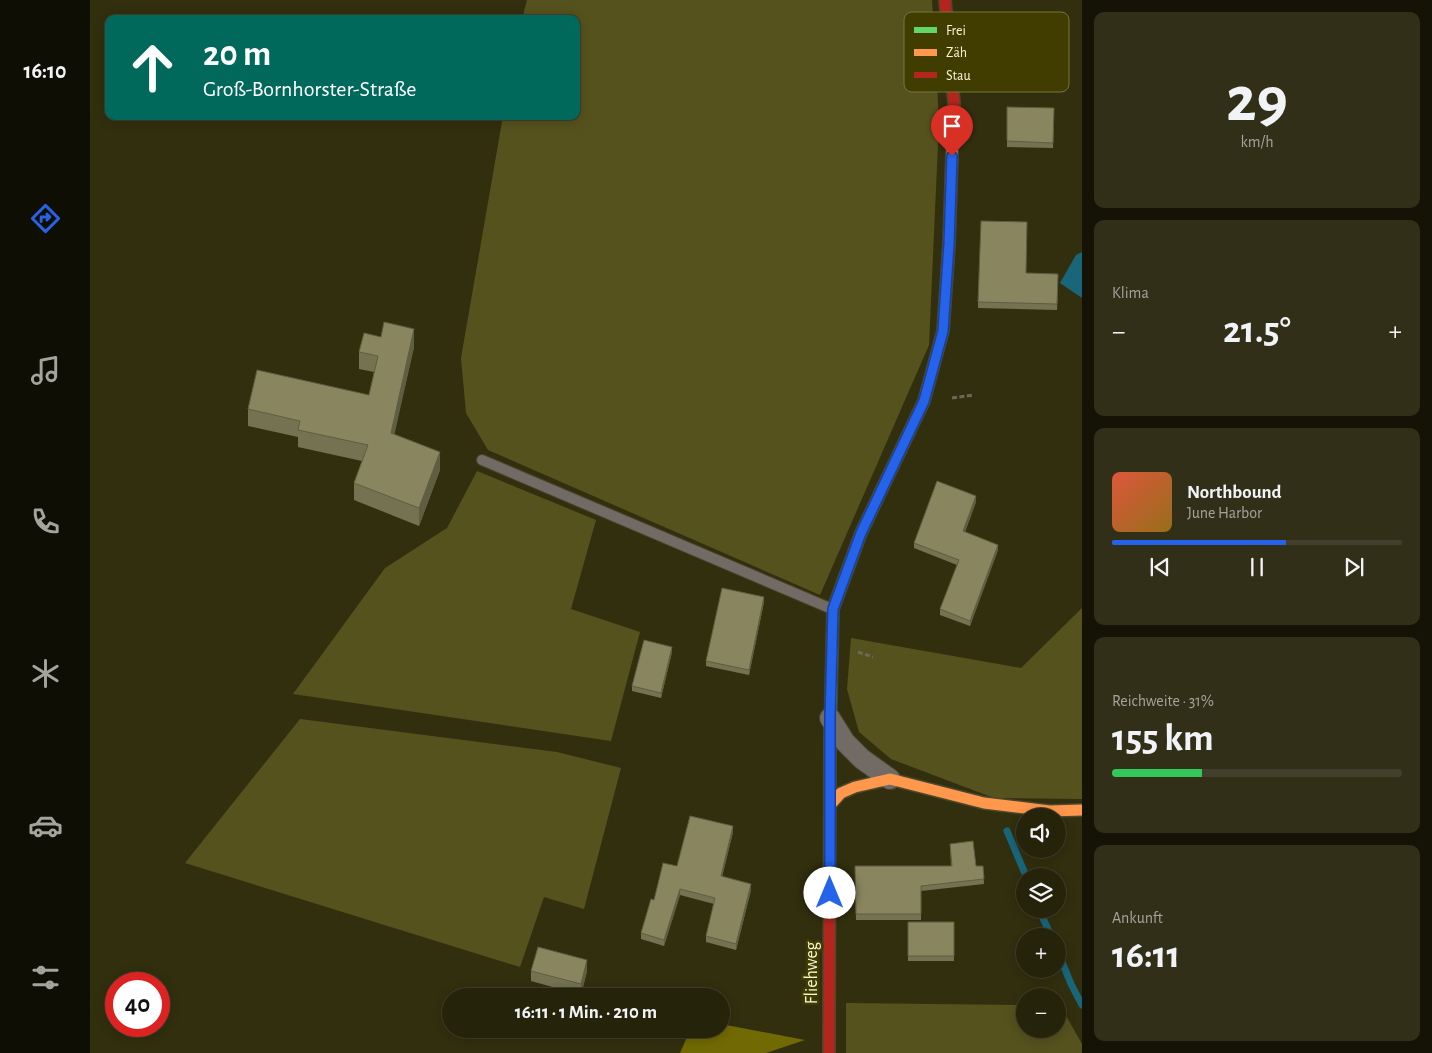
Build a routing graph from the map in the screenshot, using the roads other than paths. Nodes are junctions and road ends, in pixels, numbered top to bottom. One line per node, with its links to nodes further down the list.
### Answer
1 (953, 92): 3 (street, Fliehweg)
2 (482, 460): 3 (lane)
3 (833, 609): 4 (street, Fliehweg)
4 (830, 718): 5 (street); 6 (street, Fliehweg)
5 (890, 779): 6 (street); 7 (street)
6 (830, 804): 8 (street, Fliehweg)
7 (1082, 810)
8 (829, 1053)

